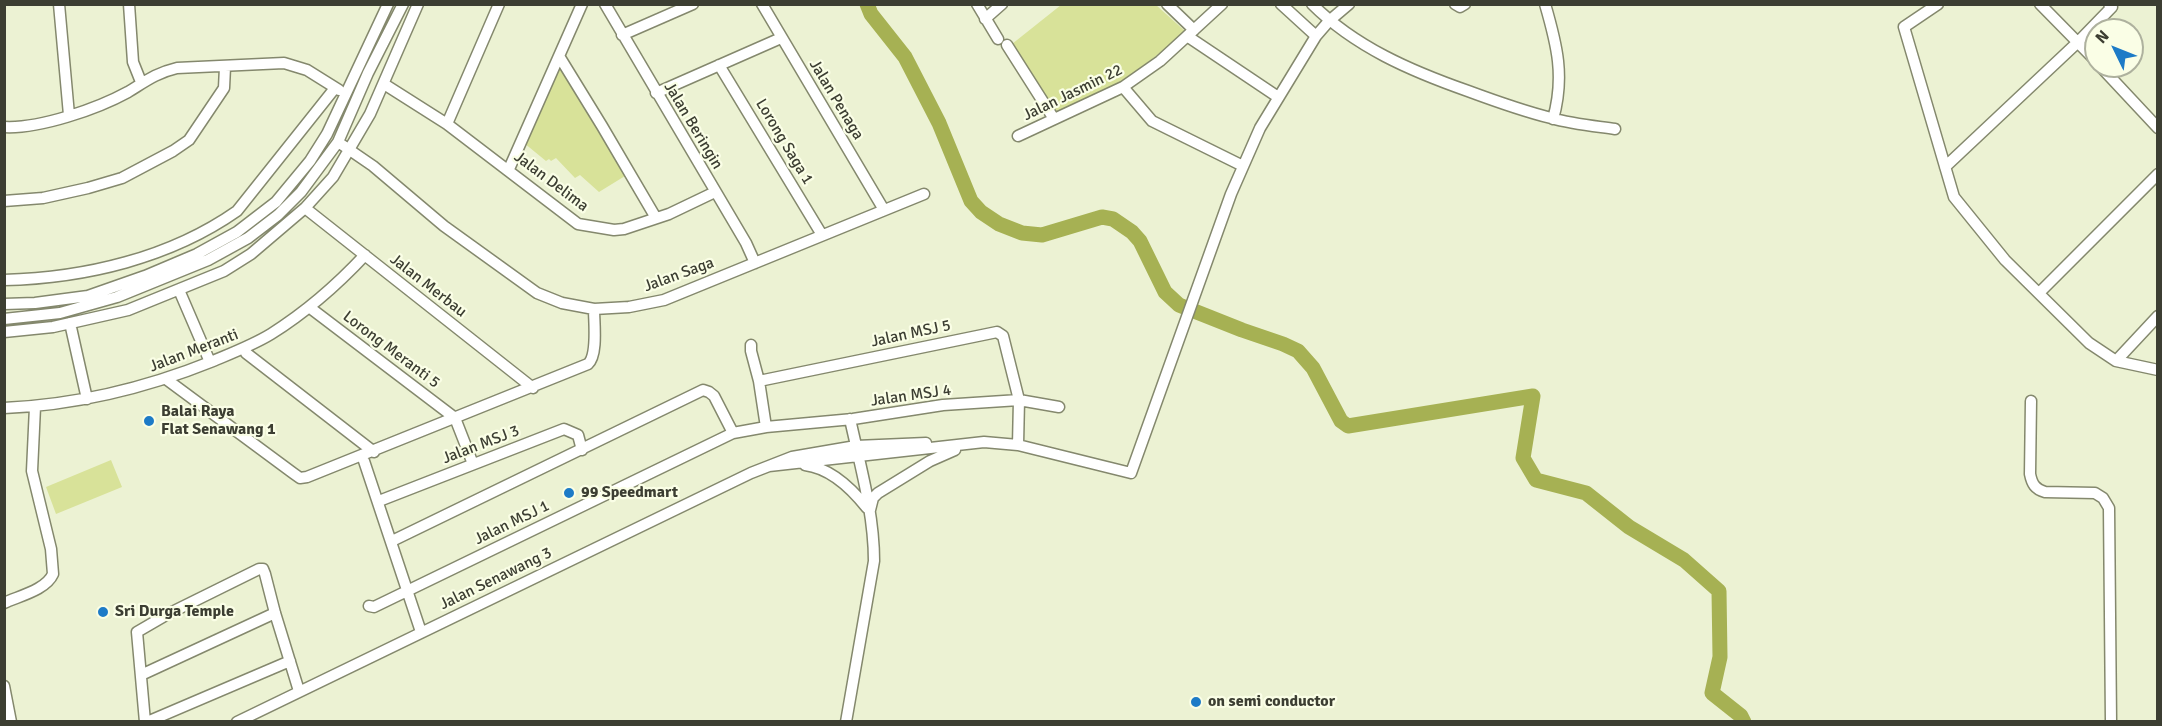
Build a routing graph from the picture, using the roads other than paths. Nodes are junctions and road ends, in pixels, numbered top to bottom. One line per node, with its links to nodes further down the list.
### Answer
1 (59, 4): 43 (street)
2 (129, 4): 36 (street)
3 (388, 4): 40 (street)
4 (403, 4): 51 (street)
5 (418, 4): 37 (street)
6 (498, 4): 46 (street)
7 (582, 4): 32 (street)
8 (605, 4): 27 (street, Jalan Beringin)
9 (693, 4): 27 (street)
10 (762, 4): 29 (street, Jalan Penaga)
11 (977, 4): 24 (street)
12 (1002, 4): 24 (street)
13 (1167, 4): 26 (street)
14 (1222, 4): 26 (street, Jalan Jasmin 22)
15 (1281, 4): 28 (street)
16 (1312, 4): 25 (street)
17 (1349, 4): 25 (street)
18 (1455, 4): 19 (street)
19 (1466, 4)
20 (1545, 4): 45 (street)
21 (1938, 4): 54 (street)
22 (2040, 4): 30 (street)
23 (2109, 4): 30 (street)
24 (986, 18): 44 (street)
25 (1329, 21): 28 (street); 45 (street)
26 (1191, 33): 38 (street, Jalan Jasmin 22); 42 (street)
27 (622, 35): 41 (street, Jalan Beringin)
28 (1316, 36): 42 (street)
29 (781, 38): 33 (street); 61 (street, Jalan Penaga)
30 (2078, 42): 31 (street); 54 (street)
31 (2084, 48)
32 (559, 56): 55 (street); 62 (street)
33 (719, 65): 41 (street); 63 (street, Lorong Saga 1)
34 (225, 67): 36 (street); 39 (street); 59 (street)
35 (2111, 78): 48 (street)
36 (141, 82): 43 (street)
37 (384, 84): 46 (street, Jalan Delima); 52 (street)
38 (1123, 87): 44 (street, Jalan Jasmin 22); 53 (street)
39 (335, 88): 40 (street); 66 (street)
40 (346, 93): 69 (street)
41 (656, 93): 57 (street, Jalan Beringin)
42 (1278, 97): 53 (street)
43 (69, 115): 47 (street)
44 (1054, 119): 50 (street, Jalan Jasmin 22)
45 (1553, 119): 49 (street)
46 (447, 124): 55 (street, Jalan Delima)
47 (4, 127)
48 (2157, 128)
49 (1615, 129)
50 (1018, 136)
51 (338, 141): 52 (street, Jalan Saga); 73 (street)
52 (351, 150): 60 (street); 71 (street, Jalan Saga)
53 (1243, 166): 95 (street)
54 (1946, 167): 68 (street)
55 (509, 169): 62 (street, Jalan Delima)
56 (2157, 174): 68 (street)
57 (716, 192): 62 (street, Jalan Delima); 65 (street, Jalan Beringin)
58 (924, 194): 61 (street, Jalan Saga)
59 (4, 201)
60 (305, 208): 64 (street, Jalan Merbau); 67 (street)
61 (884, 210): 63 (street, Jalan Saga)
62 (656, 218)
63 (822, 235): 65 (street, Jalan Saga)
64 (365, 255): 70 (street, Jalan Meranti); 83 (street, Jalan Merbau)
65 (755, 262): 71 (street, Jalan Saga)
66 (4, 280)
67 (180, 290): 74 (street); 79 (street)
68 (2039, 293): 78 (street)
69 (4, 304)
70 (309, 307): 77 (street, Jalan Meranti); 90 (street, Lorong Meranti 5)
71 (594, 309): 83 (street)
72 (2157, 316): 78 (street)
73 (4, 319)
74 (70, 323): 75 (street); 84 (street)
75 (4, 332)
76 (751, 345): 82 (street)
77 (244, 348): 79 (street, Jalan Meranti); 97 (street)
78 (2116, 361): 80 (street)
79 (210, 362): 81 (street, Jalan Meranti)
80 (2157, 370)
81 (166, 379): 84 (street, Jalan Meranti); 97 (street)
82 (759, 381): 85 (street, Jalan MSJ 5); 92 (street)
83 (533, 388): 90 (street)
84 (87, 399): 87 (street, Jalan Meranti)
85 (1019, 400): 88 (street, Jalan MSJ 4); 91 (street, Jalan MSJ 4); 95 (street)
86 (2031, 401): 119 (street)
87 (35, 407): 89 (street, Jalan Meranti); 107 (street)
88 (1059, 407)
89 (4, 408)
90 (455, 418): 97 (street); 100 (street)
91 (850, 419): 92 (street, Jalan MSJ 4); 98 (street)
92 (766, 427): 93 (street, Jalan MSJ 4)
93 (733, 433): 96 (street); 106 (street, Jalan MSJ 1)
94 (984, 442): 95 (street); 98 (street); 104 (street)
95 (1018, 445)
96 (582, 450): 100 (street, Jalan MSJ 3); 105 (street)
97 (374, 452)
98 (857, 452): 101 (street, Jalan Senawang 3); 102 (street, Jalan Senawang 3); 104 (street)
99 (364, 461): 103 (street)
100 (473, 464): 103 (street, Jalan MSJ 3)
101 (793, 464): 102 (street, Jalan Senawang 3); 104 (street)
102 (769, 466): 110 (street, Jalan Senawang 3)
103 (379, 501): 105 (street)
104 (869, 511): 118 (street)
105 (392, 541): 106 (street)
106 (407, 591): 108 (street, Jalan MSJ 1); 110 (street)
107 (4, 603)
108 (369, 606)
109 (275, 613): 111 (street); 112 (street); 112 (street)
110 (421, 632): 114 (street, Jalan Senawang 3)
111 (290, 661): 114 (street); 116 (street)
112 (141, 675): 116 (street)
113 (4, 686): 115 (street)
114 (299, 691): 117 (street, Jalan Senawang 3)
115 (11, 722)
116 (146, 722)
117 (237, 722)
118 (846, 722)
119 (2111, 722)

